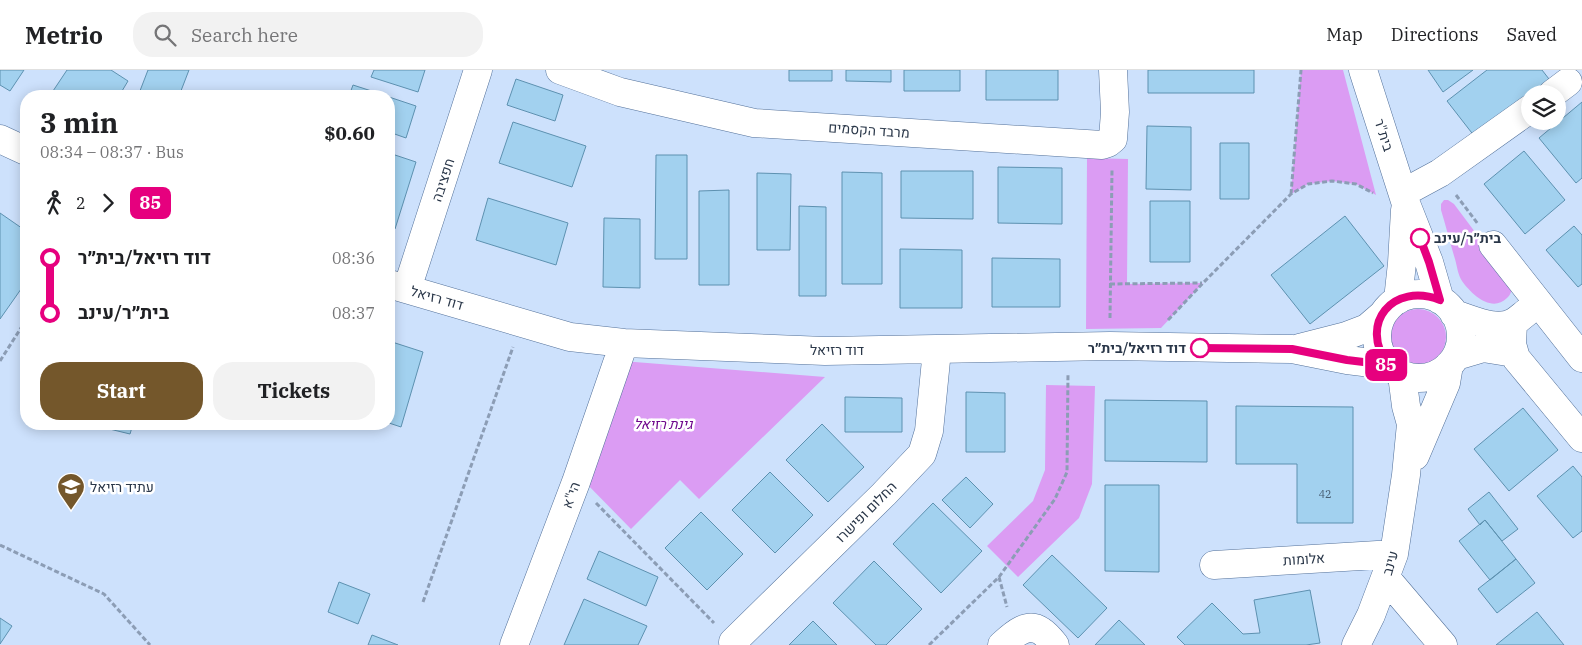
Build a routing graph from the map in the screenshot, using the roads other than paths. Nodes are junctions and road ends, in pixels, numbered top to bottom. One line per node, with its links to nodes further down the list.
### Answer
1 (478, 70): 10 (street, חפציבה)
2 (560, 70): 3 (street, מרבד הקסמים)
3 (1114, 70)
4 (1362, 70): 8 (street, בית"ר)
5 (1521, 116): 8 (street)
6 (0, 139): 7 (street)
7 (20, 148)
8 (1395, 196): 12 (street, בית"ר); 13 (street, בית"ר)
9 (1493, 245): 11 (street)
10 (398, 287): 15 (street, דוד רזיאל)
11 (1540, 304): 14 (street); 19 (street)
12 (1390, 307): 13 (street); 16 (street, דוד רזיאל); 21 (street)
13 (1447, 307): 14 (street); 20 (street)
14 (1513, 323): 18 (street)
15 (624, 343): 17 (street, דוד רזיאל); 27 (street, הי"א)
16 (1292, 349): 17 (street, דוד רזיאל); 21 (street, דוד רזיאל)
17 (937, 350): 26 (street, החלום ופישרו)
18 (1514, 353): 20 (street); 22 (street)
19 (1582, 358)
20 (1452, 360): 21 (street); 23 (street, עינב)
21 (1395, 370): 23 (street, עינב)
22 (1582, 438)
23 (1406, 476): 25 (street, עינב)
24 (1214, 565): 25 (street, אלומות)
25 (1390, 566): 30 (street, עינב); 31 (street)
26 (733, 642)
27 (514, 645)
28 (1002, 645): 29 (street)
29 (1055, 645)
30 (1356, 645)
31 (1443, 645)

